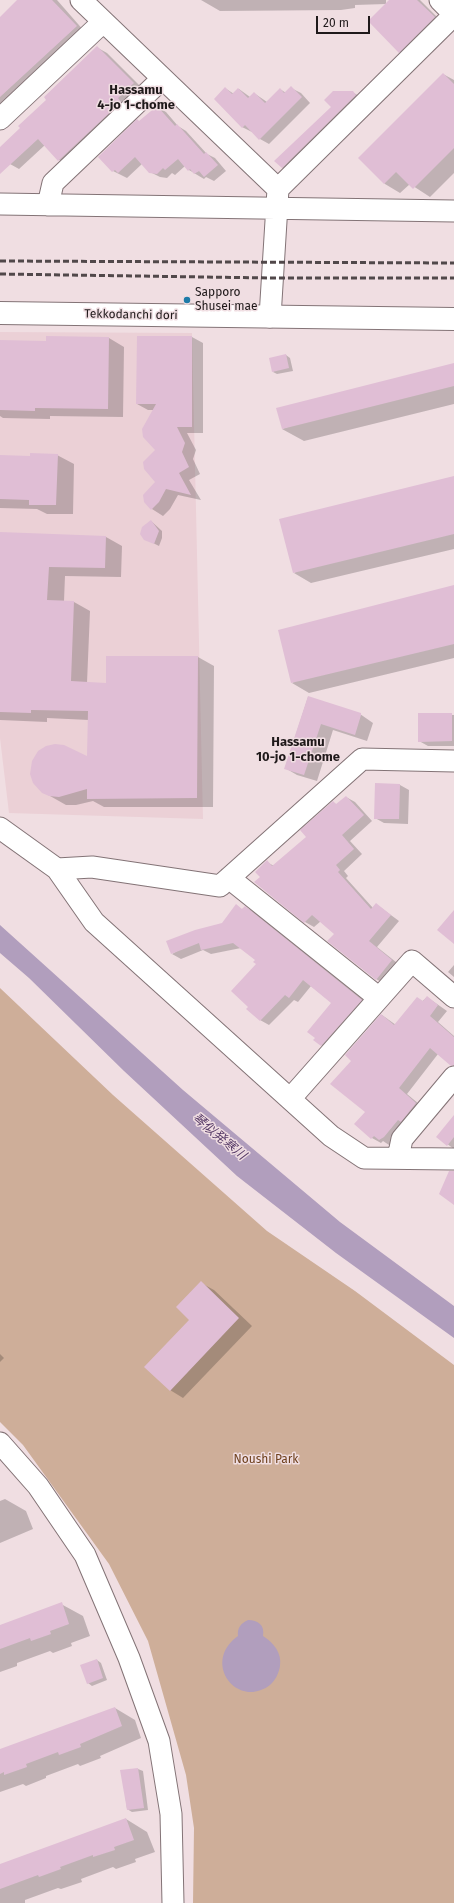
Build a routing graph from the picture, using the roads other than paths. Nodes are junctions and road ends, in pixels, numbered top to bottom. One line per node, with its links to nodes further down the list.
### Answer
1 (81, 0): 4 (street)
2 (440, 0): 3 (street)
3 (454, 15): 7 (street)
4 (103, 22): 5 (street); 6 (street)
5 (162, 79): 7 (street); 9 (street)
6 (0, 119)
7 (277, 199): 9 (street); 10 (street); 12 (street)
8 (0, 204): 9 (street)
9 (48, 205)
10 (454, 212)
11 (0, 312): 12 (street, Tekkodanchi dori)
12 (270, 317): 13 (street, Tekkodanchi dori)
13 (454, 319)
14 (454, 761): 17 (street)
15 (0, 828): 16 (street)
16 (57, 869): 17 (street); 21 (street)
17 (229, 878): 19 (street)
18 (454, 997): 19 (street)
19 (379, 998): 21 (street)
20 (454, 1077): 22 (street)
21 (290, 1099): 22 (street)
22 (398, 1158): 23 (street)
23 (454, 1159)
24 (0, 1444): 25 (street)
25 (173, 1903)

